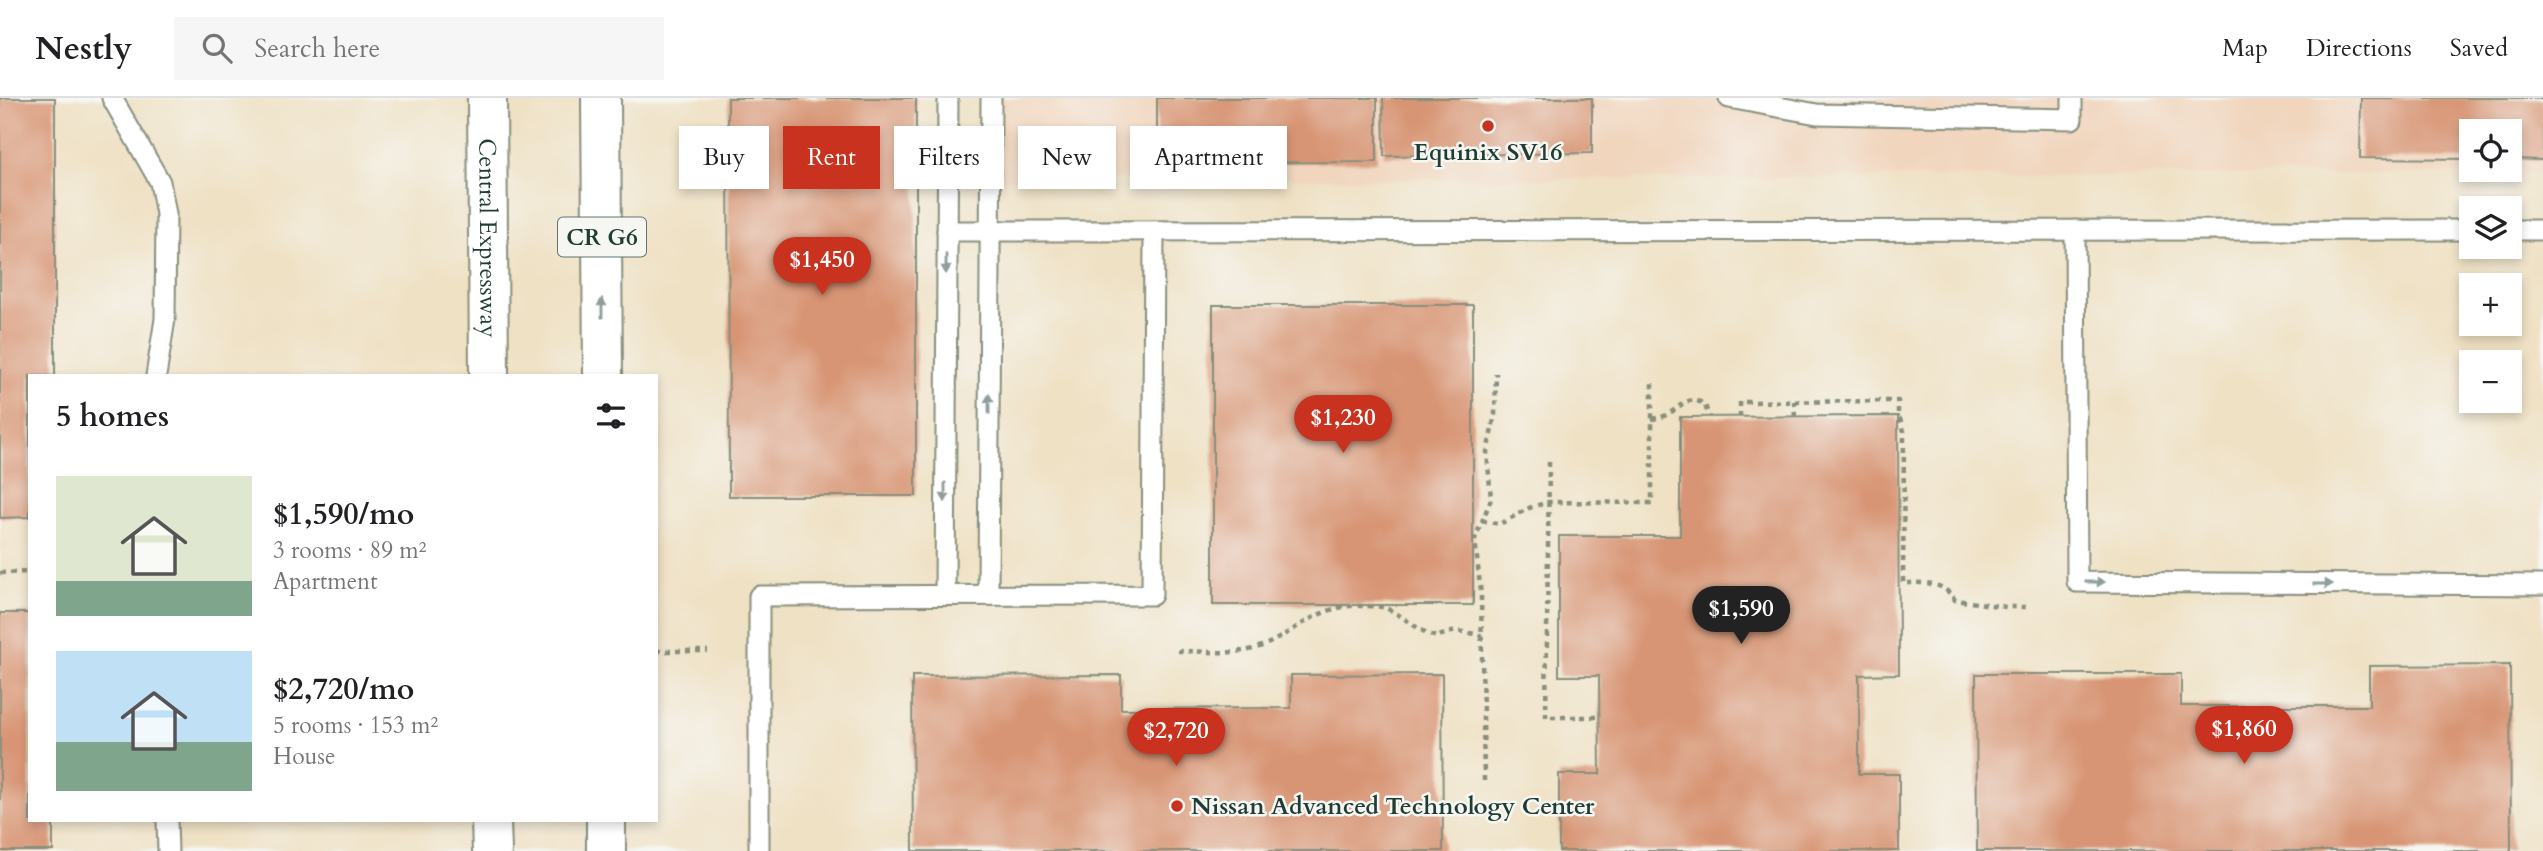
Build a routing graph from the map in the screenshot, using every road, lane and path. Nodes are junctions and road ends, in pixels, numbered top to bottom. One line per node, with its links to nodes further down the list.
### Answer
1 (112, 98): 16 (lane)
2 (487, 98): 17 (highway, Central Expressway)
3 (601, 98): 18 (highway, CR G6, one-way to 3)
4 (947, 98): 12 (lane)
5 (991, 98): 13 (lane)
6 (1729, 98): 7 (lane)
7 (2072, 98)
8 (2075, 230): 9 (lane); 14 (lane); 30 (lane, one-way to 30)
9 (2459, 230)
10 (2522, 230): 11 (lane)
11 (2543, 230)
12 (947, 231): 13 (lane); 32 (lane, one-way to 32)
13 (990, 231): 14 (lane); 31 (lane, one-way to 13)
14 (1154, 231): 31 (lane)
15 (1496, 373): 27 (path)
16 (156, 374)
17 (489, 374)
18 (603, 374)
19 (1652, 379): 24 (path)
20 (1794, 401): 22 (path); 23 (path); 33 (path)
21 (1709, 417): 24 (path)
22 (1740, 417)
23 (1796, 417)
24 (1652, 419): 26 (path)
25 (1549, 462): 26 (path)
26 (1548, 502): 27 (path); 38 (path)
27 (1482, 521): 34 (path)
28 (28, 572): 29 (path)
29 (0, 573)
30 (2543, 585)
31 (988, 594): 32 (lane)
32 (945, 596): 46 (lane)
33 (2029, 607)
34 (1482, 636): 36 (path); 39 (path)
35 (708, 651): 37 (path)
36 (1178, 651)
37 (658, 652)
38 (1600, 717)
39 (1484, 780)
40 (167, 822): 43 (lane)
41 (491, 822): 44 (highway)
42 (606, 822): 45 (highway)
43 (167, 851)
44 (492, 851)
45 (606, 851)
46 (760, 851)

